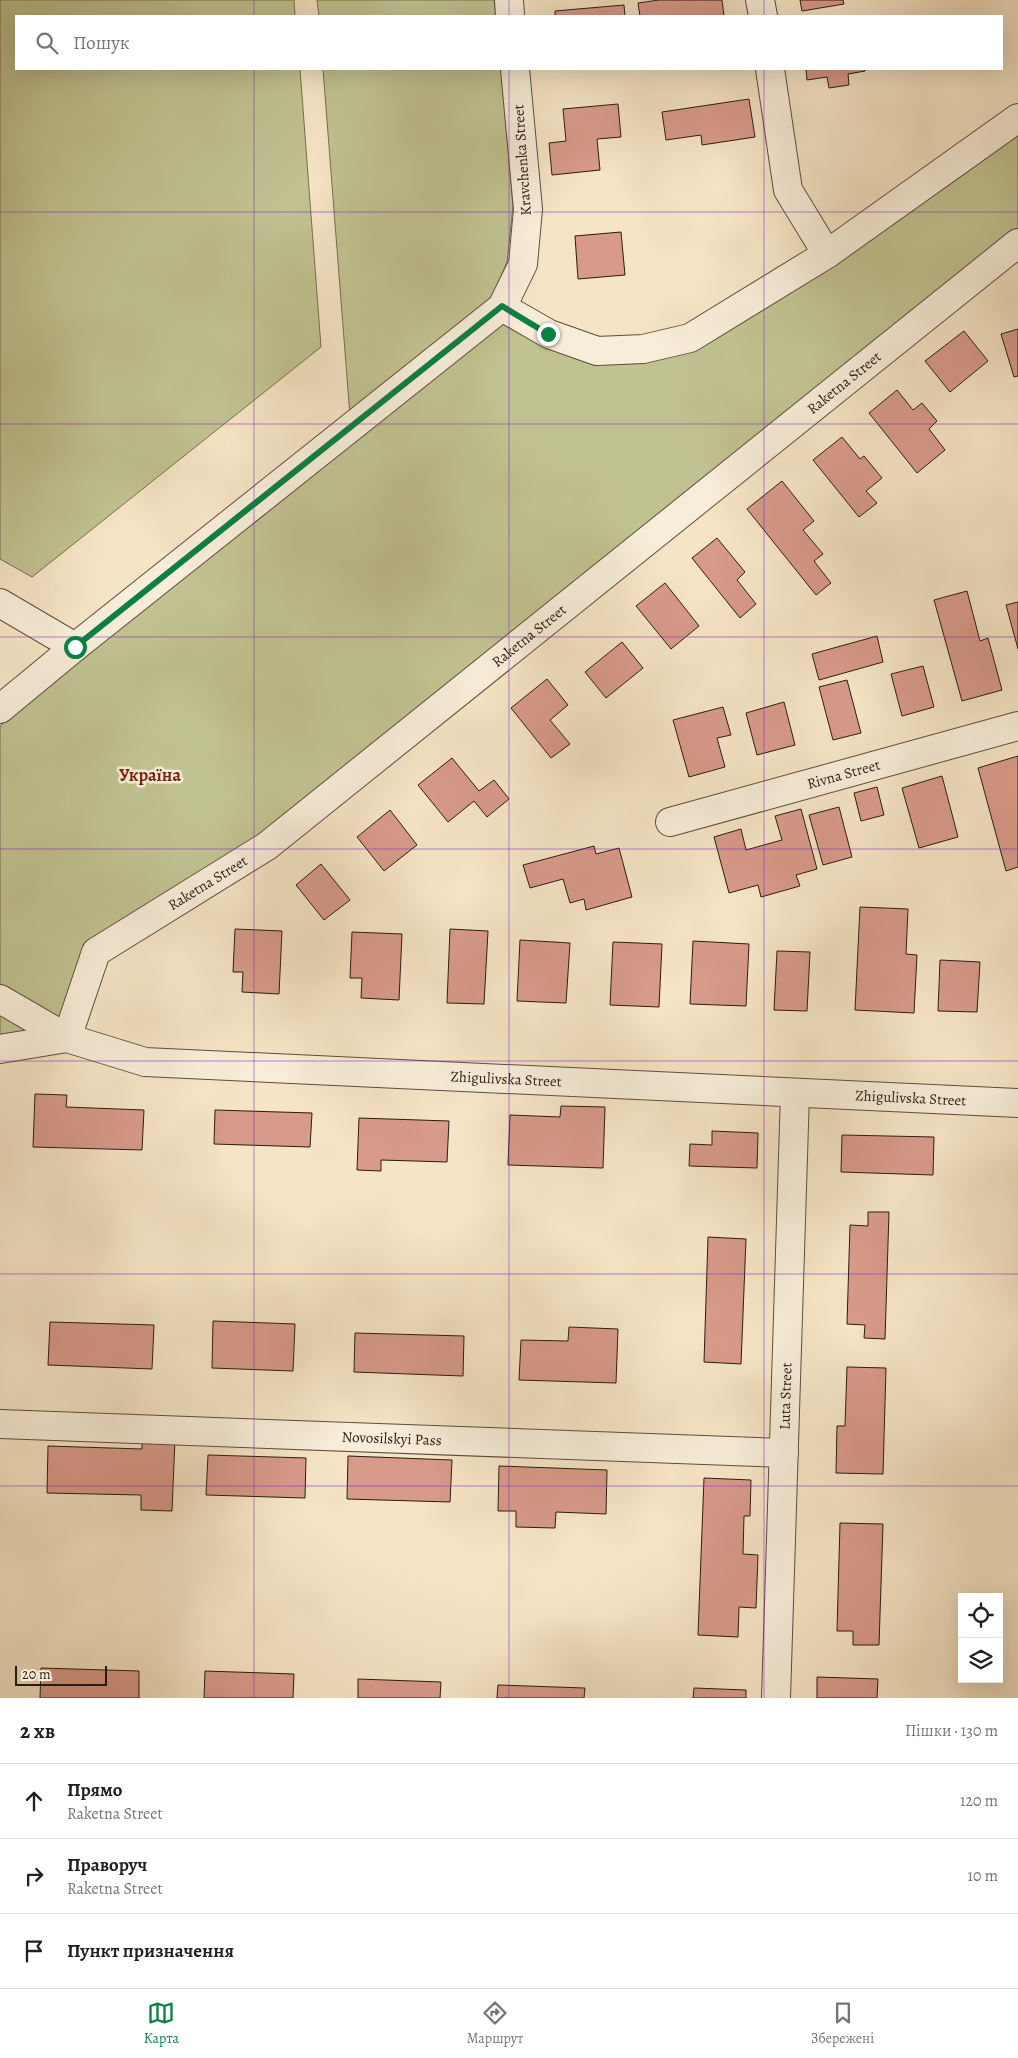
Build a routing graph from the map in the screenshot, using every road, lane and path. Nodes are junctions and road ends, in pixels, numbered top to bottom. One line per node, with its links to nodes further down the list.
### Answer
1 (509, 0): 3 (street)
2 (760, 0): 4 (street)
3 (510, 15)
4 (763, 15)
5 (515, 70): 10 (street, Kravchenka Street)
6 (770, 70): 9 (street)
7 (1018, 118): 9 (street)
8 (1018, 243): 17 (street, Raketna Street)
9 (827, 254): 10 (street)
10 (502, 306): 12 (street)
11 (0, 603): 12 (street)
12 (75, 647): 13 (street)
13 (0, 709)
14 (1018, 726): 15 (street, Rivna Street)
15 (670, 822)
16 (0, 999): 17 (street)
17 (67, 1038): 18 (street, Zhigulivska Street); 19 (street, Zhigulivska Street)
18 (0, 1049)
19 (795, 1092): 20 (street, Zhigulivska Street); 22 (street, Luta Street)
20 (1018, 1103)
21 (0, 1424): 22 (street, Novosilskyi Pass)
22 (784, 1453): 23 (street, Luta Street)
23 (776, 1698)

